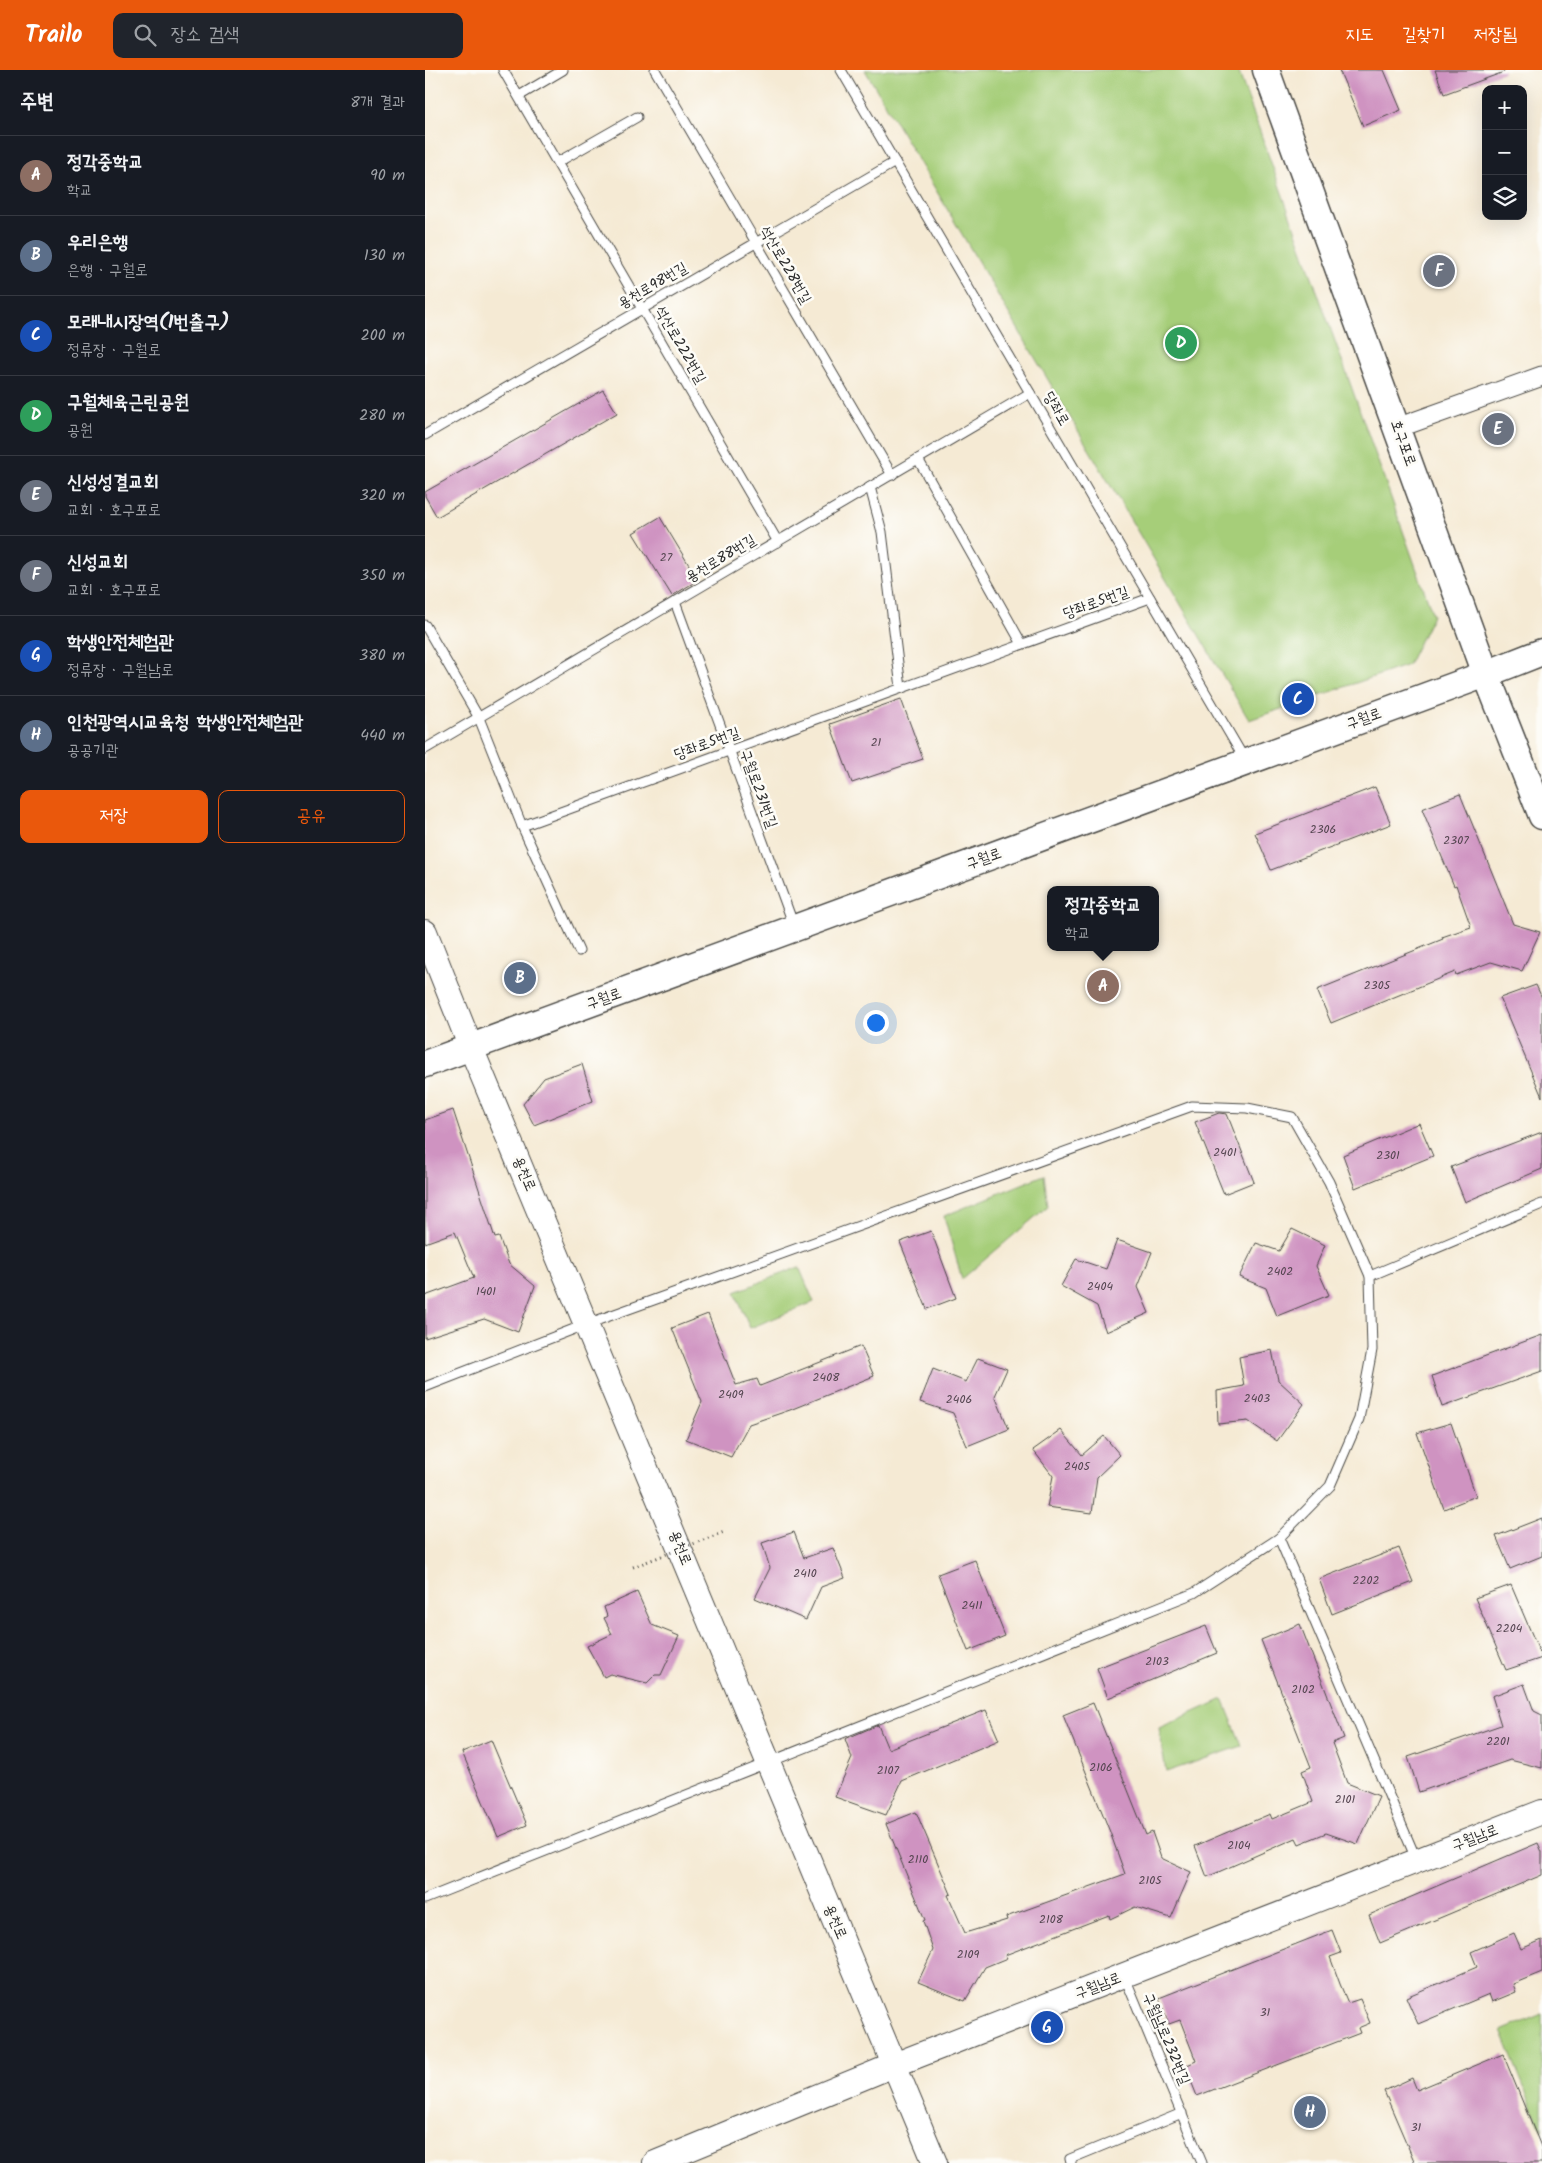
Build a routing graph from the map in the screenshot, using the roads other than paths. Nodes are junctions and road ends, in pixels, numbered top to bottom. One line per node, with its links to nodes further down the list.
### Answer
1 (503, 70): 6 (lane, 석산로222번길)
2 (563, 70): 6 (lane)
3 (655, 70): 10 (lane, 석산로228번길)
4 (841, 70): 9 (lane, 당좌로)
5 (1266, 70): 14 (main road, 호구포로)
6 (519, 96): 8 (lane, 석산로222번길)
7 (637, 116): 8 (lane)
8 (558, 162): 11 (lane, 석산로222번길)
9 (895, 162): 10 (lane, 용천로98번길); 13 (lane, 당좌로)
10 (756, 243): 11 (lane, 용천로98번길); 17 (lane, 석산로228번길)
11 (643, 308): 15 (lane, 용천로98번길); 19 (lane, 석산로222번길)
12 (1542, 376): 14 (street)
13 (1030, 393): 16 (lane, 용천로88번길); 20 (lane, 당좌로)
14 (1397, 428): 25 (main road, 호구포로)
15 (425, 435)
16 (918, 459): 17 (lane, 용천로88번길); 23 (lane)
17 (892, 475): 18 (lane, 용천로88번길)
18 (870, 487): 19 (lane, 용천로88번길); 26 (lane)
19 (778, 542): 21 (lane, 용천로88번길)
20 (1150, 598): 23 (lane, 당좌로5번길); 30 (lane, 당좌로)
21 (675, 602): 27 (lane, 용천로88번길); 29 (lane, 구월로231번길)
22 (425, 625): 27 (lane)
23 (1022, 644): 26 (lane, 당좌로5번길)
24 (1542, 652): 25 (main road, 구월로)
25 (1486, 674): 30 (main road, 구월로); 31 (main road, 호구포로)
26 (901, 688): 29 (lane, 당좌로5번길)
27 (479, 718): 28 (lane, 용천로88번길); 32 (lane)
28 (425, 749)
29 (729, 751): 32 (lane, 당좌로5번길); 33 (lane, 구월로231번길)
30 (1247, 763): 33 (main road, 구월로)
31 (1542, 816)
32 (522, 826): 35 (lane)
33 (795, 929): 36 (main road, 구월로)
34 (425, 932): 36 (street, 용천로)
35 (579, 952)
36 (471, 1048): 37 (main road, 구월로); 40 (street, 용천로)
37 (425, 1064)
38 (1542, 1204): 39 (lane)
39 (1370, 1276): 40 (lane); 42 (lane)
40 (587, 1324): 41 (lane); 43 (street, 용천로)
41 (425, 1387)
42 (1279, 1538): 43 (lane); 45 (lane)
43 (769, 1763): 46 (lane); 48 (street, 용천로)
44 (1542, 1812): 45 (street, 구월남로)
45 (1417, 1861): 47 (street, 구월남로)
46 (425, 1899)
47 (1124, 1975): 48 (street, 구월남로); 49 (lane, 구월남로232번길)
48 (894, 2065): 51 (street, 구월남로); 52 (street, 용천로)
49 (1182, 2113): 50 (lane); 53 (lane, 구월남로232번길)
50 (1070, 2161)
51 (655, 2163)
52 (935, 2163)
53 (1202, 2163)

